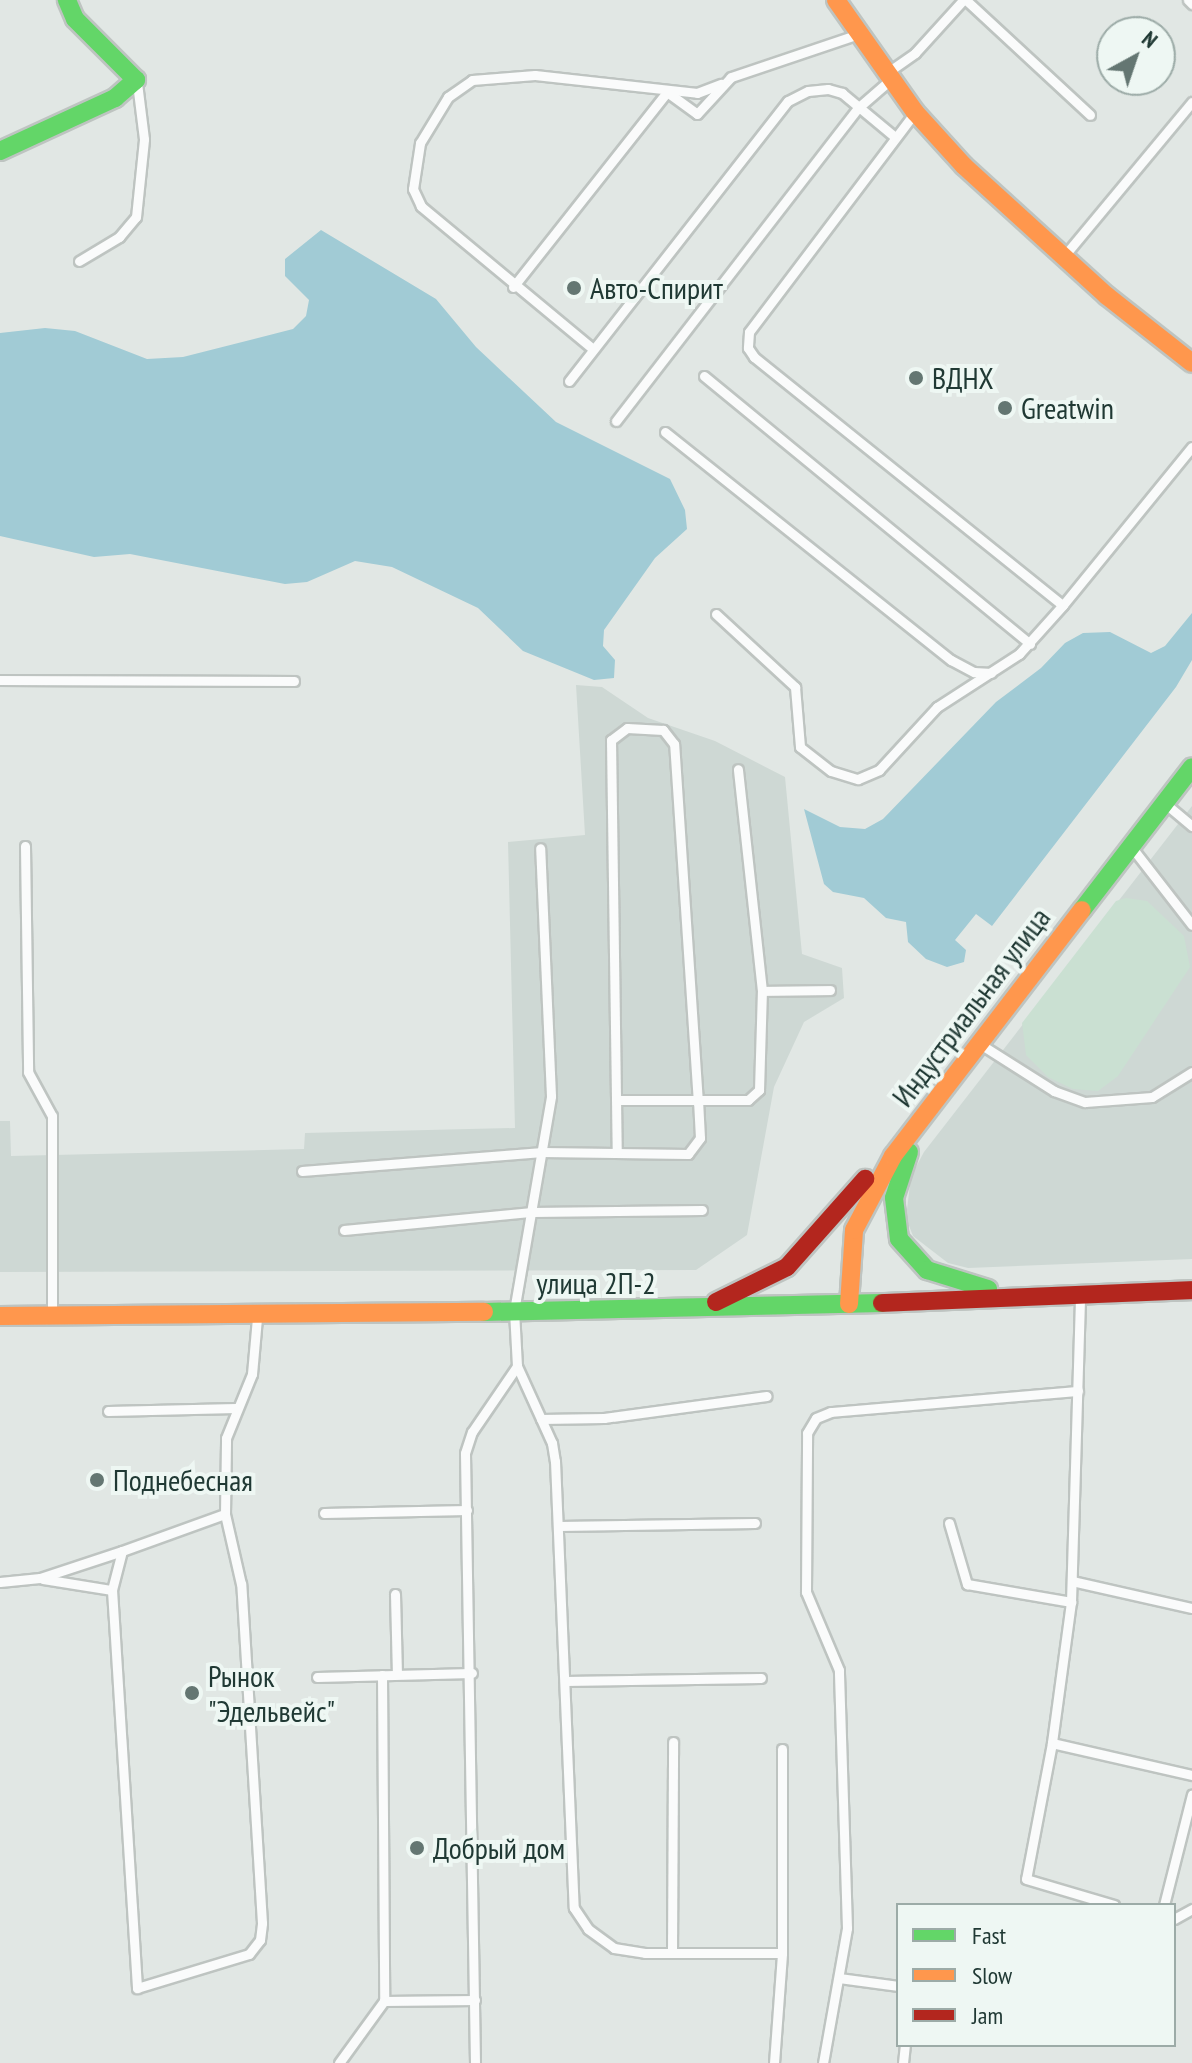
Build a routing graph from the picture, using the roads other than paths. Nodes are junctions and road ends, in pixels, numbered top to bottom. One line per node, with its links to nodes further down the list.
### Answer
1 (67, 0): 6 (main road)
2 (836, 0): 4 (main road)
3 (964, 0): 5 (lane); 12 (lane)
4 (860, 34): 5 (main road); 7 (lane)
5 (889, 76): 10 (lane); 11 (main road)
6 (136, 80): 14 (main road); 16 (lane)
7 (721, 84): 8 (lane); 8 (lane)
8 (667, 92): 17 (lane); 17 (lane)
9 (1192, 102): 15 (lane)
10 (859, 107): 13 (lane); 18 (lane); 22 (lane)
11 (915, 112): 13 (lane); 15 (main road)
12 (1090, 115)
13 (895, 137): 25 (lane)
14 (0, 151)
15 (1063, 257): 19 (main road)
16 (79, 261)
17 (513, 287): 18 (lane)
18 (593, 349): 21 (lane)
19 (1192, 363)
20 (704, 376): 27 (lane)
21 (569, 381)
22 (616, 421)
23 (665, 432): 28 (lane)
24 (1192, 447): 25 (lane)
25 (1063, 605): 27 (lane)
26 (716, 614): 28 (lane)
27 (1030, 644): 28 (lane)
28 (993, 673)
29 (0, 680): 30 (lane)
30 (294, 681)
31 (1192, 767): 33 (main road, Индустриальная улица)
32 (738, 769): 40 (lane)
33 (1164, 803): 34 (lane); 36 (main road, Индустриальная улица)
34 (1192, 826)
35 (25, 846): 60 (lane)
36 (1131, 846): 38 (lane); 41 (main road, Индустриальная улица)
37 (540, 848): 46 (lane)
38 (1192, 925)
39 (830, 990): 40 (lane)
40 (762, 991): 45 (lane)
41 (978, 1042): 42 (main road, Индустриальная улица); 43 (lane)
42 (954, 1072): 54 (main road); 55 (main road, Индустриальная улица); 57 (main road)
43 (1192, 1072)
44 (618, 1100): 45 (lane); 45 (lane); 47 (lane)
45 (698, 1103): 47 (lane)
46 (542, 1152): 47 (lane); 48 (lane); 50 (lane)
47 (617, 1153)
48 (302, 1171)
49 (702, 1210): 50 (lane)
50 (532, 1212): 51 (lane); 56 (lane)
51 (344, 1230)
52 (1192, 1290): 53 (main road, улица 2П-2)
53 (1080, 1296): 54 (main road, улица 2П-2); 62 (lane)
54 (1025, 1298): 55 (main road, улица 2П-2)
55 (849, 1304): 57 (main road, улица 2П-2)
56 (514, 1311): 57 (main road, улица 2П-2); 58 (main road, улица 2П-2); 61 (lane)
57 (690, 1311)
58 (257, 1313): 60 (main road, улица 2П-2); 64 (lane)
59 (0, 1316): 60 (main road, улица 2П-2)
60 (52, 1316)
61 (517, 1366): 66 (lane); 67 (lane)
62 (1078, 1391): 75 (lane); 96 (lane)
63 (767, 1396): 66 (lane)
64 (236, 1408): 65 (lane); 69 (lane)
65 (108, 1411)
66 (541, 1419): 72 (lane)
67 (467, 1510): 68 (lane); 81 (lane)
68 (324, 1513)
69 (225, 1514): 73 (lane); 77 (lane)
70 (755, 1523): 72 (lane)
71 (949, 1523): 79 (lane)
72 (559, 1526): 86 (lane)
73 (122, 1551): 74 (lane); 77 (lane)
74 (40, 1578): 76 (lane); 77 (lane)
75 (1072, 1581): 79 (lane); 80 (lane)
76 (0, 1582)
77 (112, 1590)
78 (395, 1594): 82 (lane)
79 (1071, 1602): 88 (lane)
80 (1192, 1608)
81 (472, 1673): 82 (lane); 98 (lane)
82 (397, 1674): 83 (lane)
83 (382, 1675): 84 (lane); 99 (lane)
84 (317, 1677)
85 (761, 1678): 86 (lane)
86 (565, 1681): 94 (lane)
87 (673, 1742): 94 (lane)
88 (1052, 1743): 90 (lane); 92 (lane)
89 (782, 1749): 95 (lane)
90 (1192, 1775)
91 (1192, 1794): 93 (lane)
92 (1107, 1903)
93 (1165, 1903)
94 (672, 1953): 95 (lane)
95 (782, 1953): 102 (lane)
96 (839, 1978): 97 (lane); 103 (lane)
97 (896, 1986)
98 (475, 2000): 99 (lane); 101 (lane)
99 (384, 2001): 100 (lane)
100 (339, 2063)
101 (475, 2063)
102 (774, 2063)
103 (823, 2063)

